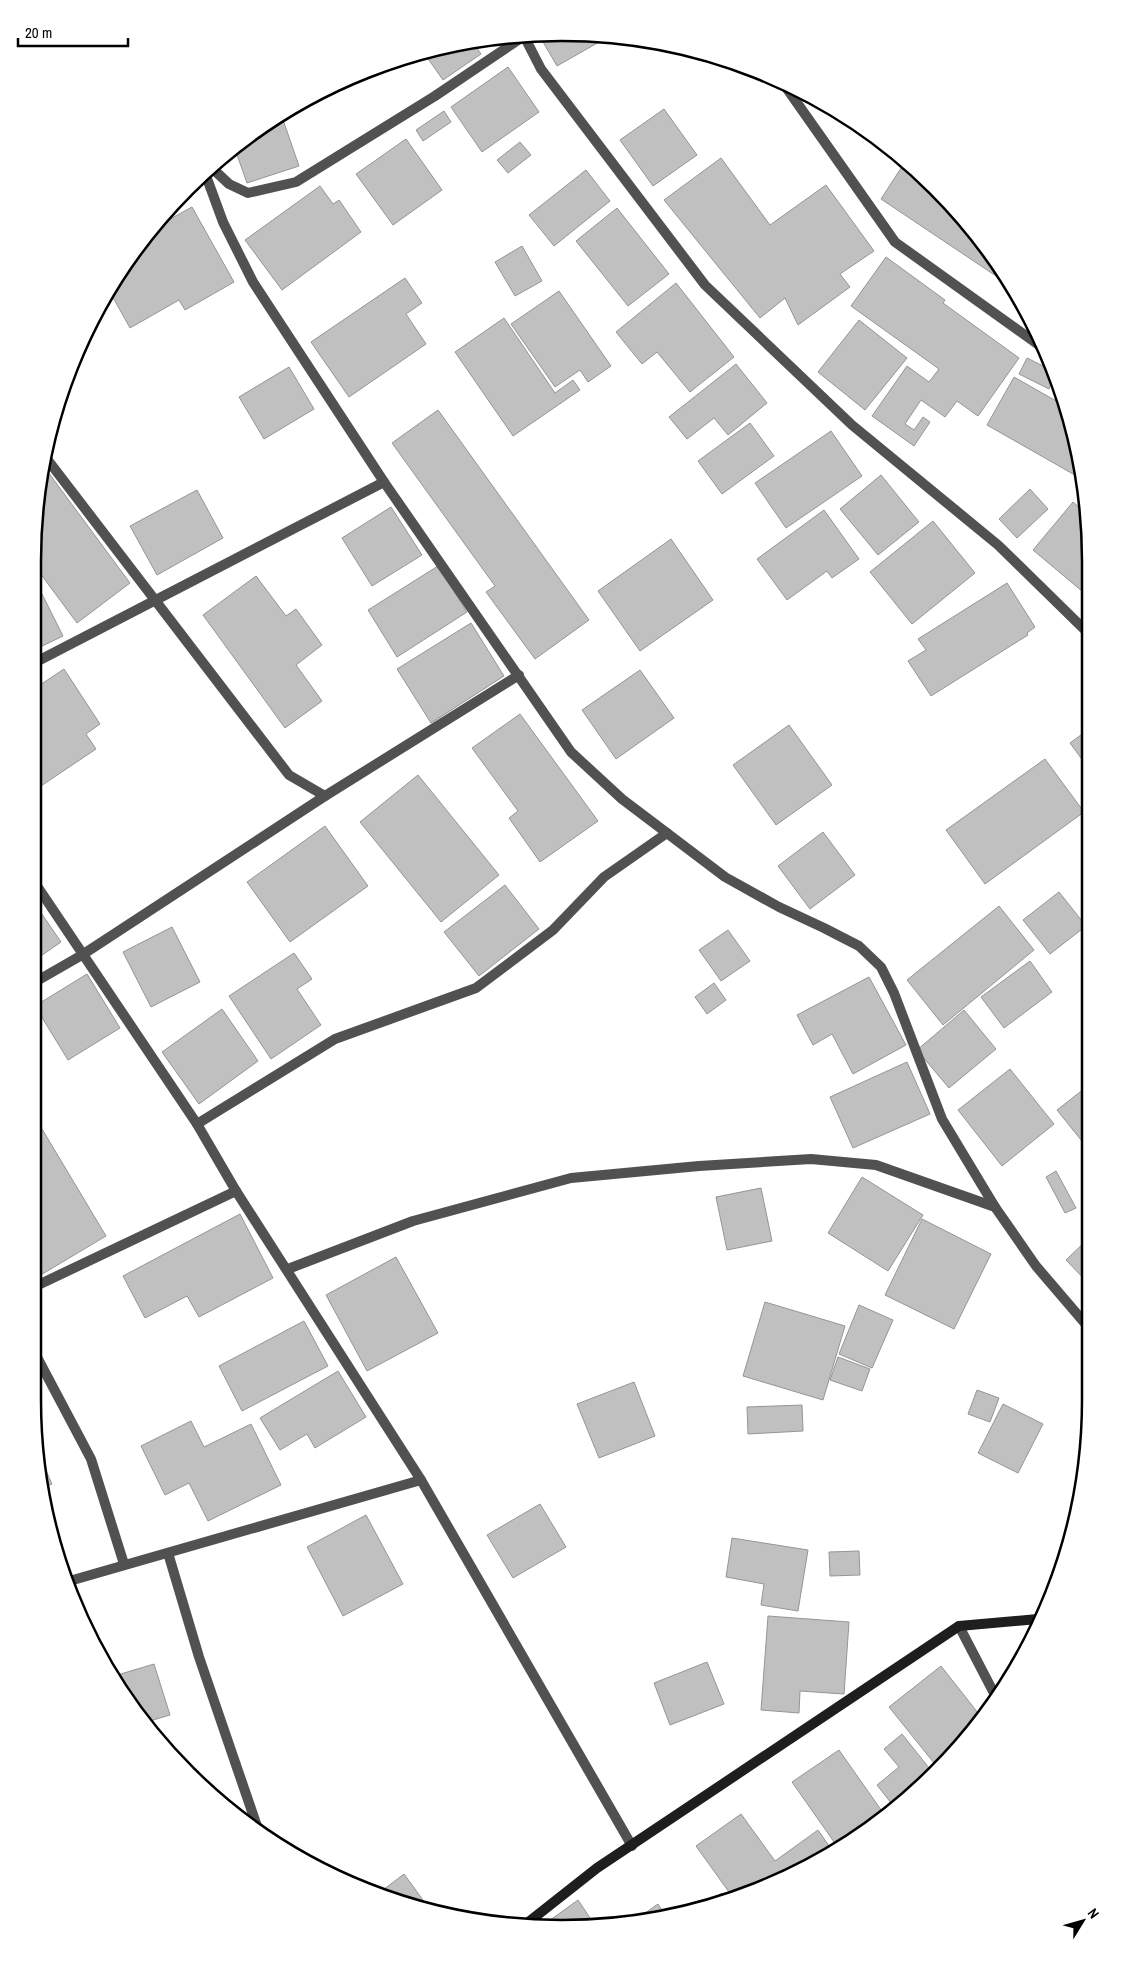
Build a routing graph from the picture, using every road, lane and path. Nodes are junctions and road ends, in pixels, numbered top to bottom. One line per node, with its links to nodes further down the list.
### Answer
1 (527, 42): 10 (street)
2 (512, 44): 4 (street)
3 (791, 95): 6 (street)
4 (216, 172)
5 (208, 180): 8 (street)
6 (1032, 340)
7 (50, 464): 9 (street)
8 (384, 482): 9 (street); 12 (street)
9 (155, 600): 11 (street); 13 (street)
10 (1082, 627)
11 (41, 659)
12 (519, 675): 13 (street); 14 (street)
13 (325, 796): 16 (street)
14 (667, 833): 18 (street); 20 (street)
15 (41, 892): 16 (street)
16 (82, 955): 17 (street); 18 (street)
17 (41, 979)
18 (197, 1124): 19 (street)
19 (236, 1190): 21 (street); 22 (street)
20 (995, 1207): 21 (street); 23 (street)
21 (288, 1269): 25 (street)
22 (41, 1284)
23 (1082, 1320)
24 (41, 1365): 27 (street)
25 (421, 1480): 26 (street); 33 (street)
26 (168, 1553): 27 (street); 32 (street)
27 (124, 1564): 28 (street)
28 (74, 1580)
29 (1033, 1619): 30 (street)
30 (959, 1626): 31 (street); 33 (street)
31 (993, 1691)
32 (253, 1818)
33 (632, 1846): 34 (street)
34 (532, 1919)

